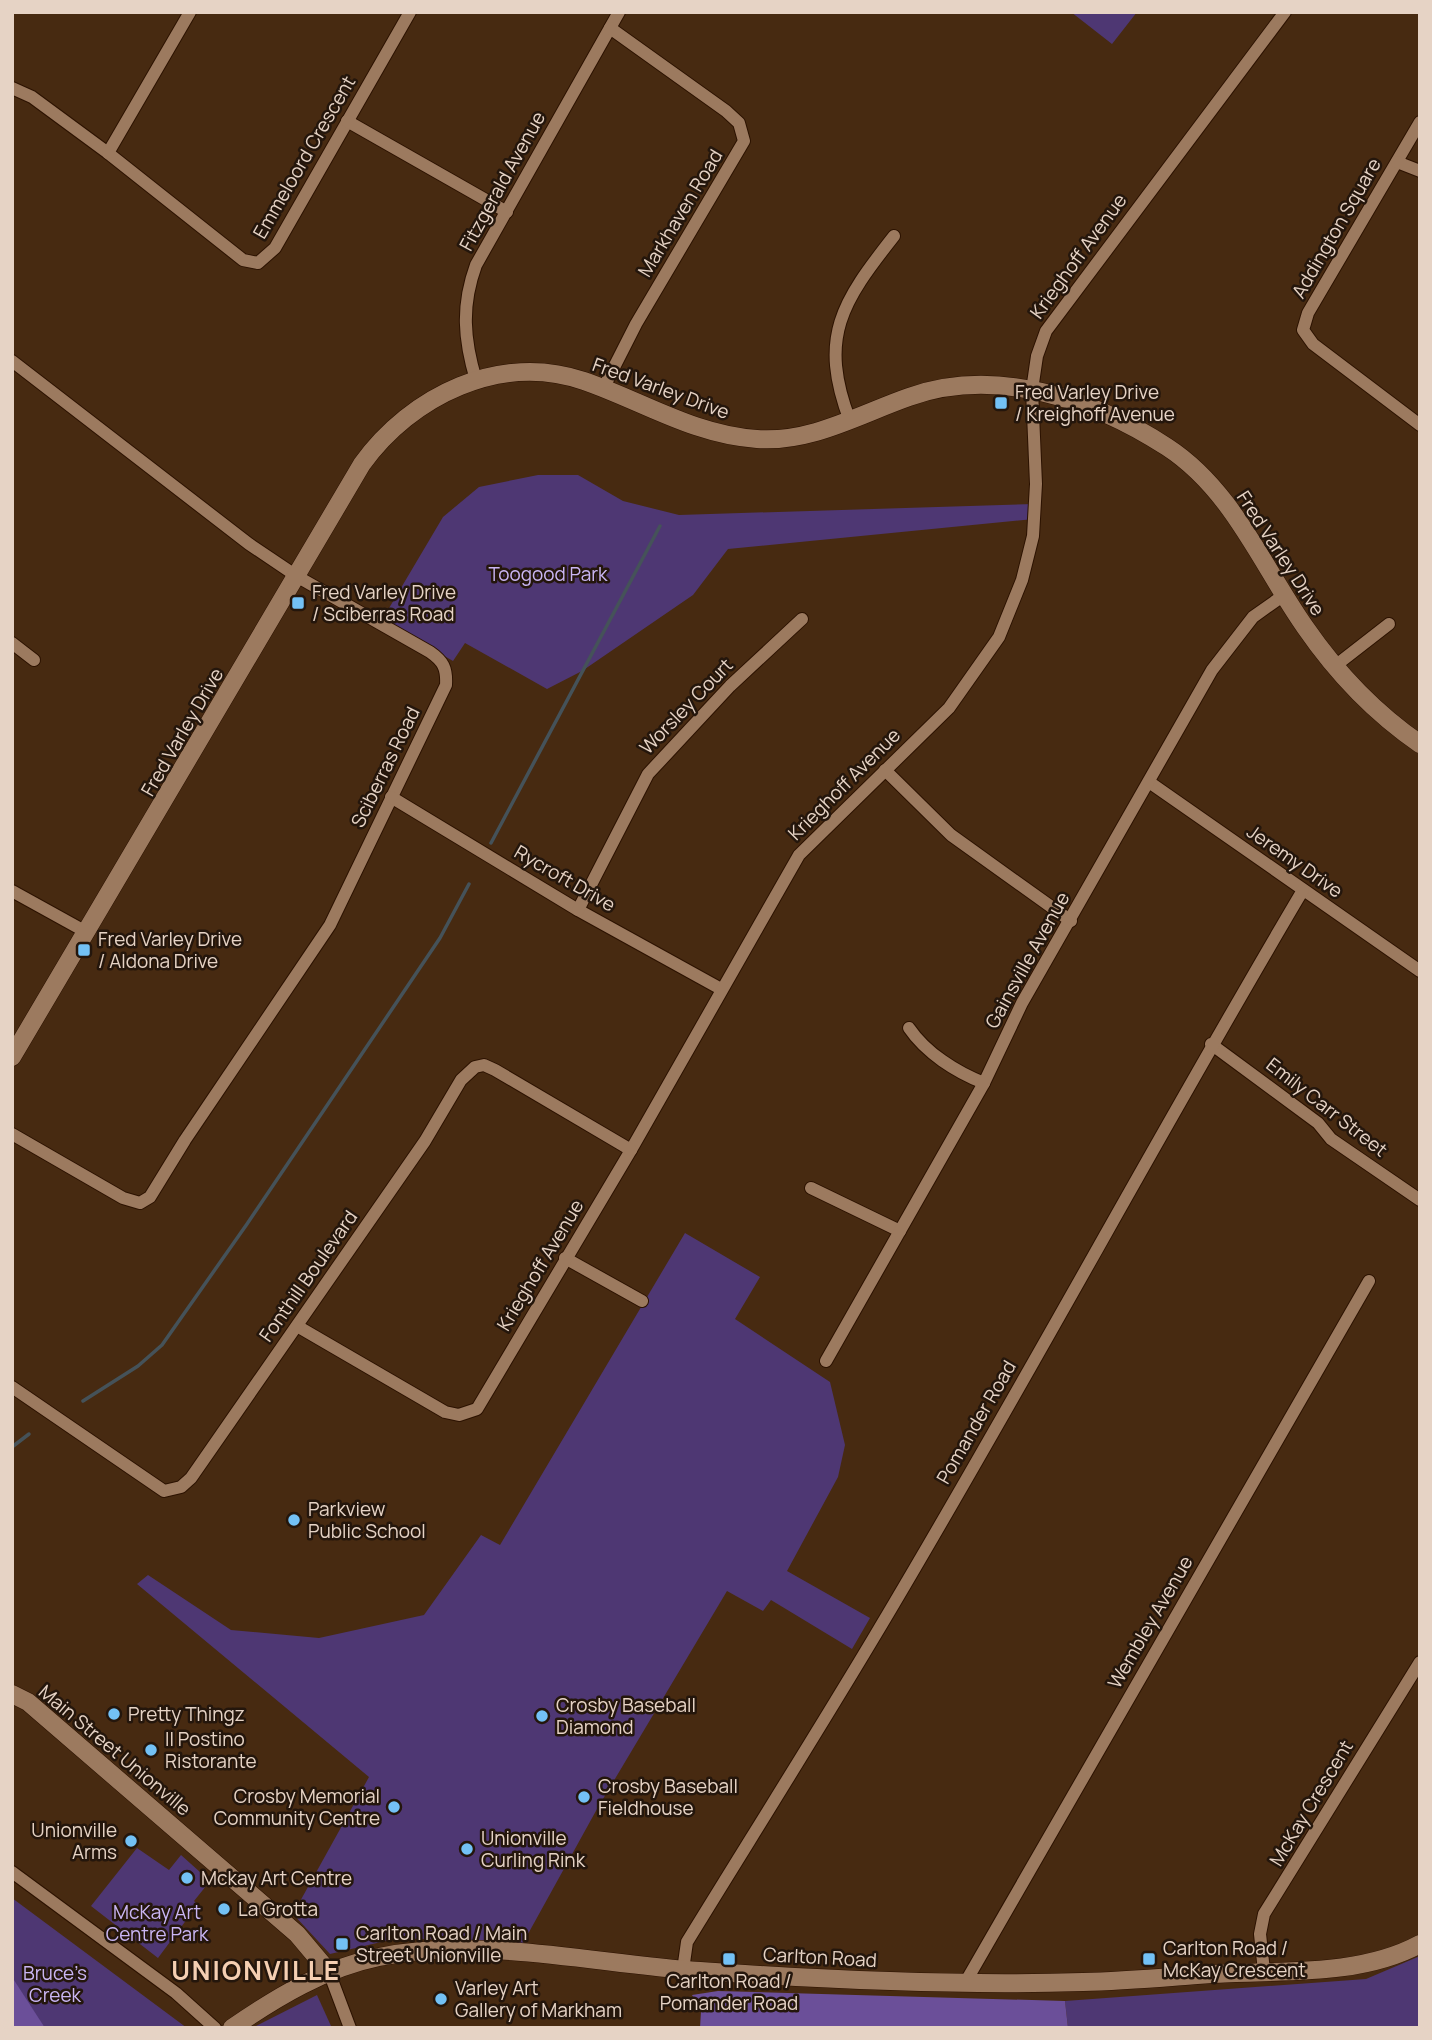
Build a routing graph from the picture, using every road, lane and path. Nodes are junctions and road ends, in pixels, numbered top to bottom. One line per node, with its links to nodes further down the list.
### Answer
1 (190, 12): 9 (street)
2 (410, 12): 7 (street, Emmeloord Crescent)
3 (619, 12): 5 (street, Fitzgerald Avenue)
4 (1285, 12): 17 (street, Krieghoff Avenue)
5 (610, 28): 12 (street, Fitzgerald Avenue); 16 (street, Markhaven Road)
6 (12, 88): 9 (street, Emmeloord Crescent)
7 (347, 121): 9 (street, Emmeloord Crescent); 12 (street)
8 (1420, 122): 10 (street, Addington Square)
9 (108, 153)
10 (1397, 162): 11 (street, Addington Square); 19 (street, Addington Square)
11 (1420, 172)
12 (507, 212): 15 (street, Fitzgerald Avenue)
13 (894, 236): 18 (street)
14 (12, 360): 20 (street, Sciberras Road)
15 (476, 380): 16 (street, Fred Varley Drive); 20 (street, Fred Varley Drive)
16 (603, 389): 18 (street, Fred Varley Drive)
17 (1032, 390): 18 (street, Fred Varley Drive); 21 (street, Fred Varley Drive); 28 (street, Krieghoff Avenue)
18 (850, 421)
19 (1420, 425)
20 (298, 577): 30 (street, Sciberras Road); 35 (street, Fred Varley Drive)
21 (1284, 595): 26 (street, Fred Varley Drive); 29 (street, Gainsville Avenue)
22 (802, 619): 33 (street, Worsley Court)
23 (1389, 624): 26 (street)
24 (12, 643): 25 (street)
25 (34, 660)
26 (1335, 666): 27 (street, Fred Varley Drive)
27 (1420, 744)
28 (886, 770): 34 (street); 37 (street, Krieghoff Avenue)
29 (1149, 782): 31 (street, Jeremy Drive); 34 (street, Gainsville Avenue)
30 (391, 797): 33 (street, Rycroft Drive); 42 (street, Sciberras Road)
31 (1303, 890): 36 (street, Jeremy Drive); 39 (street, Pomander Road)
32 (12, 891): 35 (street)
33 (578, 909): 37 (street, Rycroft Drive)
34 (1071, 921): 41 (street, Gainsville Avenue)
35 (88, 933): 40 (street, Fred Varley Drive)
36 (1420, 971)
37 (721, 989): 43 (street, Krieghoff Avenue)
38 (909, 1028): 41 (street)
39 (1211, 1044): 45 (street, Emily Carr Street); 57 (street, Pomander Road)
40 (12, 1057)
41 (984, 1083): 46 (street, Gainsville Avenue)
42 (12, 1134)
43 (631, 1150): 47 (street, Krieghoff Avenue); 50 (street, Fonthill Boulevard)
44 (811, 1188): 46 (street)
45 (1420, 1200)
46 (900, 1231): 51 (street, Gainsville Avenue)
47 (565, 1258): 49 (street); 50 (street, Krieghoff Avenue)
48 (1369, 1281): 60 (street, Wembley Avenue)
49 (642, 1301)
50 (297, 1326): 52 (street, Fonthill Boulevard)
51 (826, 1361)
52 (12, 1387)
53 (1420, 1662): 58 (street, McKay Crescent)
54 (12, 1694): 59 (street, Main Street Unionville)
55 (12, 1871): 61 (street)
56 (1420, 1944): 58 (street, Carlton Road)
57 (683, 1970): 59 (street, Carlton Road); 60 (street, Carlton Road)
58 (1264, 1971): 60 (street, Carlton Road)
59 (329, 1972): 62 (street, Carlton Road); 63 (street, Main Street Unionville)
60 (965, 1983)
61 (215, 2028)
62 (232, 2028)
63 (349, 2028)

